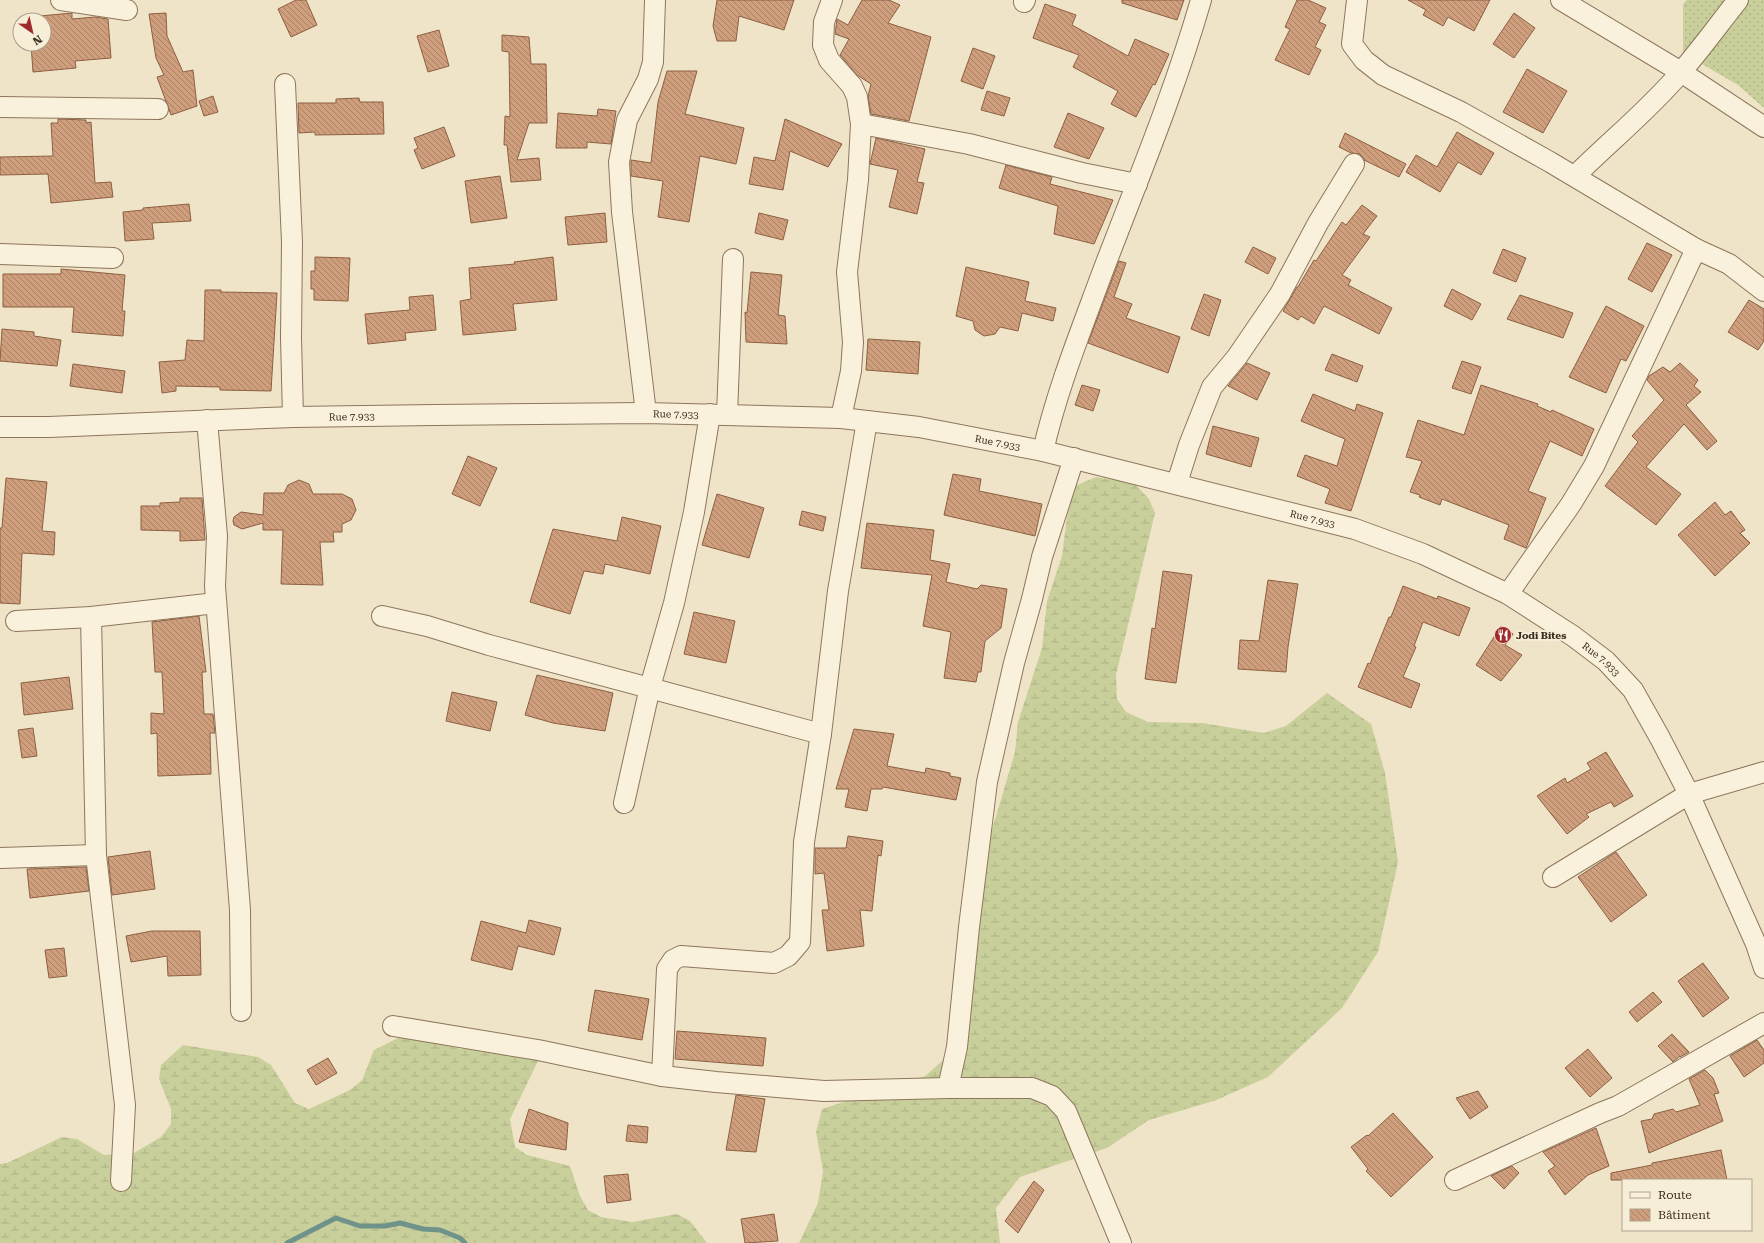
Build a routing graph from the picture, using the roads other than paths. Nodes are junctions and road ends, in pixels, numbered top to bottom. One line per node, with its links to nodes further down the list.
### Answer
1 (61, 0): 8 (street)
2 (655, 0): 23 (street)
3 (832, 0): 13 (street)
4 (1201, 0): 17 (street)
5 (1357, 0): 16 (street)
6 (1561, 0): 9 (street)
7 (1738, 0): 9 (street)
8 (127, 10)
9 (1681, 72): 14 (street); 16 (street)
10 (285, 84): 25 (street)
11 (0, 107): 12 (street)
12 (158, 109)
13 (861, 124): 17 (street); 26 (street)
14 (1764, 127)
15 (1354, 164): 32 (street)
16 (1575, 176): 18 (street)
17 (1137, 184): 30 (street)
18 (1696, 249): 22 (street); 33 (street)
19 (0, 254): 20 (street)
20 (113, 258)
21 (732, 259): 24 (street)
22 (1764, 291)
23 (646, 413): 24 (street, Rue 7.933); 25 (street, Rue 7.933)
24 (718, 415): 26 (street, Rue 7.933); 38 (street)
25 (293, 417): 27 (street, Rue 7.933)
26 (841, 418): 28 (street, Rue 7.933)
27 (207, 420): 29 (street, Rue 7.933); 34 (street)
28 (867, 421): 30 (street, Rue 7.933); 39 (street)
29 (0, 427)
30 (1043, 450): 31 (street, Rue 7.933)
31 (1074, 458): 32 (street, Rue 7.933); 51 (street)
32 (1177, 483): 33 (street, Rue 7.933)
33 (1508, 594): 41 (street, Rue 7.933)
34 (216, 603): 36 (street); 47 (street)
35 (382, 616): 38 (street)
36 (91, 617): 37 (street); 43 (street)
37 (16, 620)
38 (650, 687): 39 (street); 42 (street)
39 (821, 734): 50 (street)
40 (1764, 772): 41 (street)
41 (1689, 794): 45 (street); 46 (street, Rue 7.933)
42 (624, 803)
43 (96, 855): 44 (street); 53 (street)
44 (0, 858)
45 (1553, 877)
46 (1764, 968)
47 (241, 1011)
48 (1764, 1023): 52 (street)
49 (393, 1026): 50 (street)
50 (662, 1076): 51 (street)
51 (948, 1088): 54 (street)
52 (1455, 1180)
53 (121, 1181)
54 (1121, 1243)

